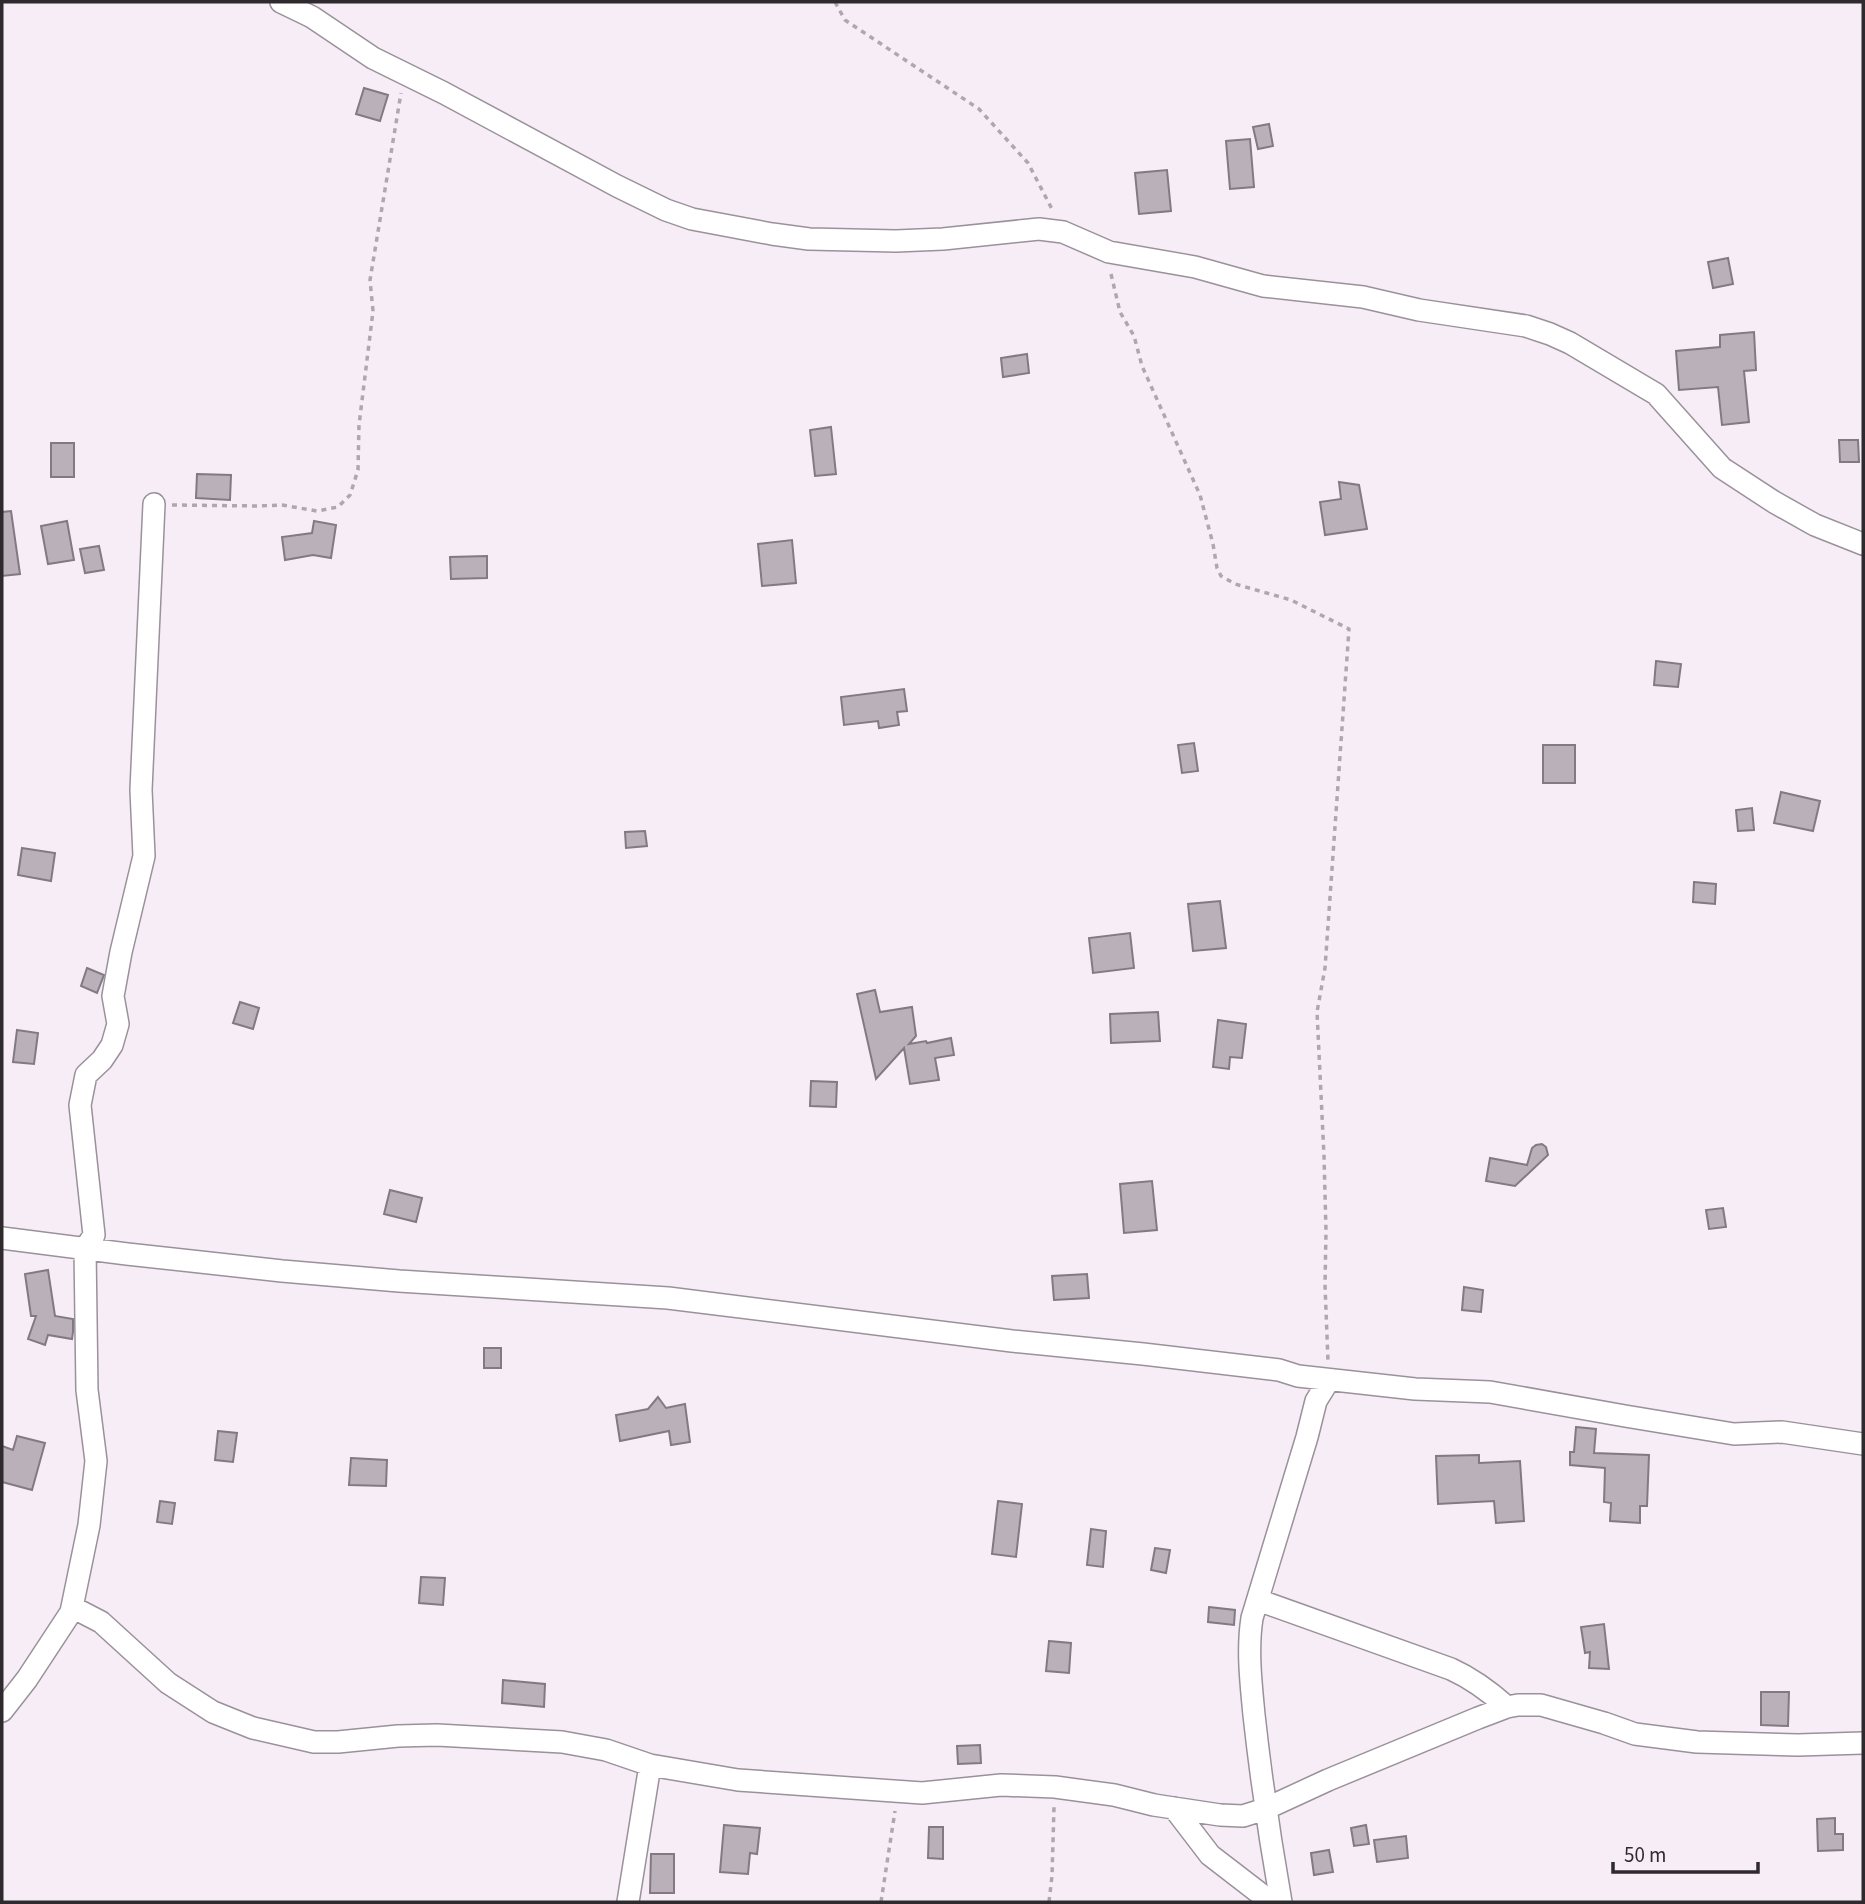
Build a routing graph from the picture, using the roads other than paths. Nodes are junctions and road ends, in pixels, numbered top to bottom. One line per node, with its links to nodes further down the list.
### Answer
1 (281, 2): 3 (street)
2 (154, 504): 5 (street)
3 (1863, 544)
4 (2, 1238): 5 (street)
5 (85, 1249): 6 (street); 9 (street)
6 (1329, 1380): 7 (street); 8 (street)
7 (1863, 1444)
8 (1258, 1600): 10 (street); 15 (street)
9 (72, 1607): 11 (street); 13 (street)
10 (1507, 1707): 12 (street); 15 (street)
11 (2, 1712)
12 (1863, 1742)
13 (650, 1765): 14 (street); 16 (street)
14 (1174, 1808): 15 (street); 17 (street)
15 (1265, 1809): 18 (street)
16 (628, 1902)
17 (1271, 1902)
18 (1282, 1902)

